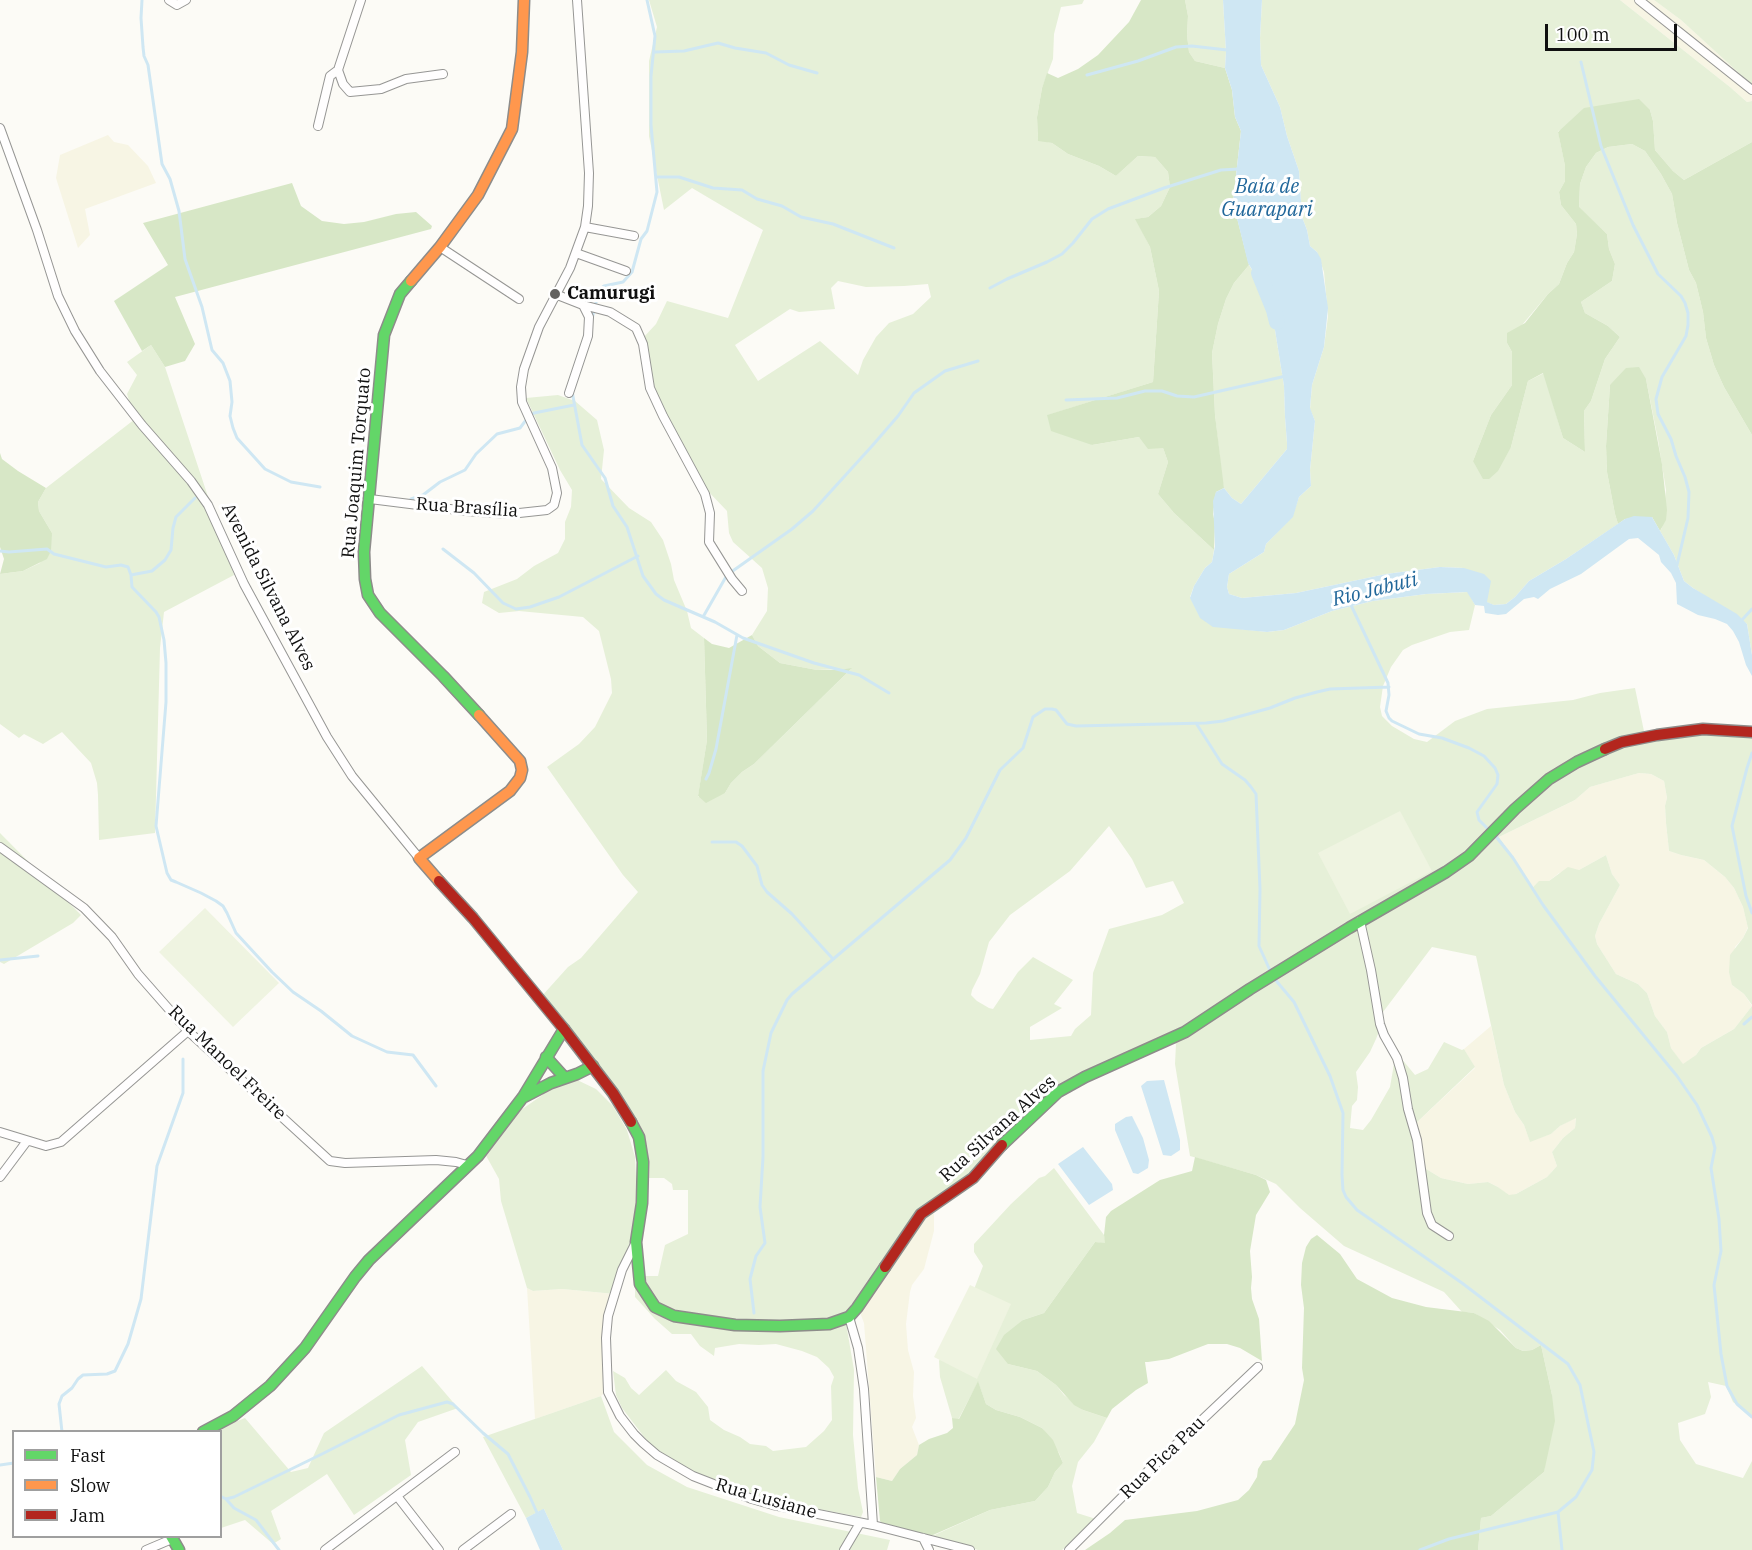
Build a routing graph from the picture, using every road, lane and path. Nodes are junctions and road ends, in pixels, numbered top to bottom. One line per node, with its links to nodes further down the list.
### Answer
1 (169, 0): 2 (street)
2 (186, 0)
3 (361, 0): 7 (street)
4 (524, 0): 14 (street, Rua Joaquim Torquato)
5 (578, 0): 12 (street, Rua Brasília)
6 (1639, 0): 9 (street)
7 (338, 70): 8 (street); 10 (street)
8 (443, 74)
9 (1752, 90)
10 (318, 126)
11 (0, 128): 25 (street, Avenida Silvana Alves)
12 (585, 227): 13 (street); 15 (street, Rua Brasília)
13 (634, 236)
14 (440, 248): 18 (street); 21 (street, Rua Joaquim Torquato)
15 (576, 254): 16 (street); 17 (street, Rua Brasília)
16 (626, 272)
17 (555, 294): 19 (street); 21 (street, Rua Brasília)
18 (519, 299)
19 (583, 305): 20 (street); 22 (street)
20 (569, 393)
21 (370, 499): 25 (street, Rua Joaquim Torquato)
22 (742, 591)
23 (1752, 732): 26 (street, Rua Silvana Alves)
24 (0, 847): 28 (street, Rua Manoel Freire)
25 (419, 858): 27 (street, Avenida Silvana Alves)
26 (1360, 921): 37 (street); 39 (street, Rua Silvana Alves)
27 (564, 1029): 29 (street); 30 (street)
28 (188, 1031): 34 (street); 35 (street, Rua Manoel Freire)
29 (546, 1057): 31 (street); 32 (street)
30 (593, 1066): 31 (street); 38 (street)
31 (565, 1078): 32 (street)
32 (523, 1097): 35 (street)
33 (0, 1132): 34 (street)
34 (27, 1141): 36 (street)
35 (467, 1165): 41 (street)
36 (0, 1177)
37 (1449, 1236)
38 (636, 1242): 39 (street); 45 (street, Rua Lusiane)
39 (849, 1317): 46 (street)
40 (1258, 1367): 57 (street, Rua Pica Pau)
41 (205, 1430)
42 (455, 1452): 43 (street)
43 (397, 1496): 51 (street); 52 (street)
44 (511, 1514): 53 (street)
45 (860, 1523): 46 (street, Rua Lusiane); 54 (street)
46 (873, 1525): 48 (street, Rua Lusiane)
47 (172, 1538): 49 (street); 50 (street)
48 (922, 1538): 55 (street); 56 (street, Rua Lusiane)
49 (146, 1550)
50 (179, 1550)
51 (325, 1550)
52 (439, 1550)
53 (463, 1550)
54 (844, 1550)
55 (929, 1550)
56 (970, 1550)
57 (1069, 1550)

